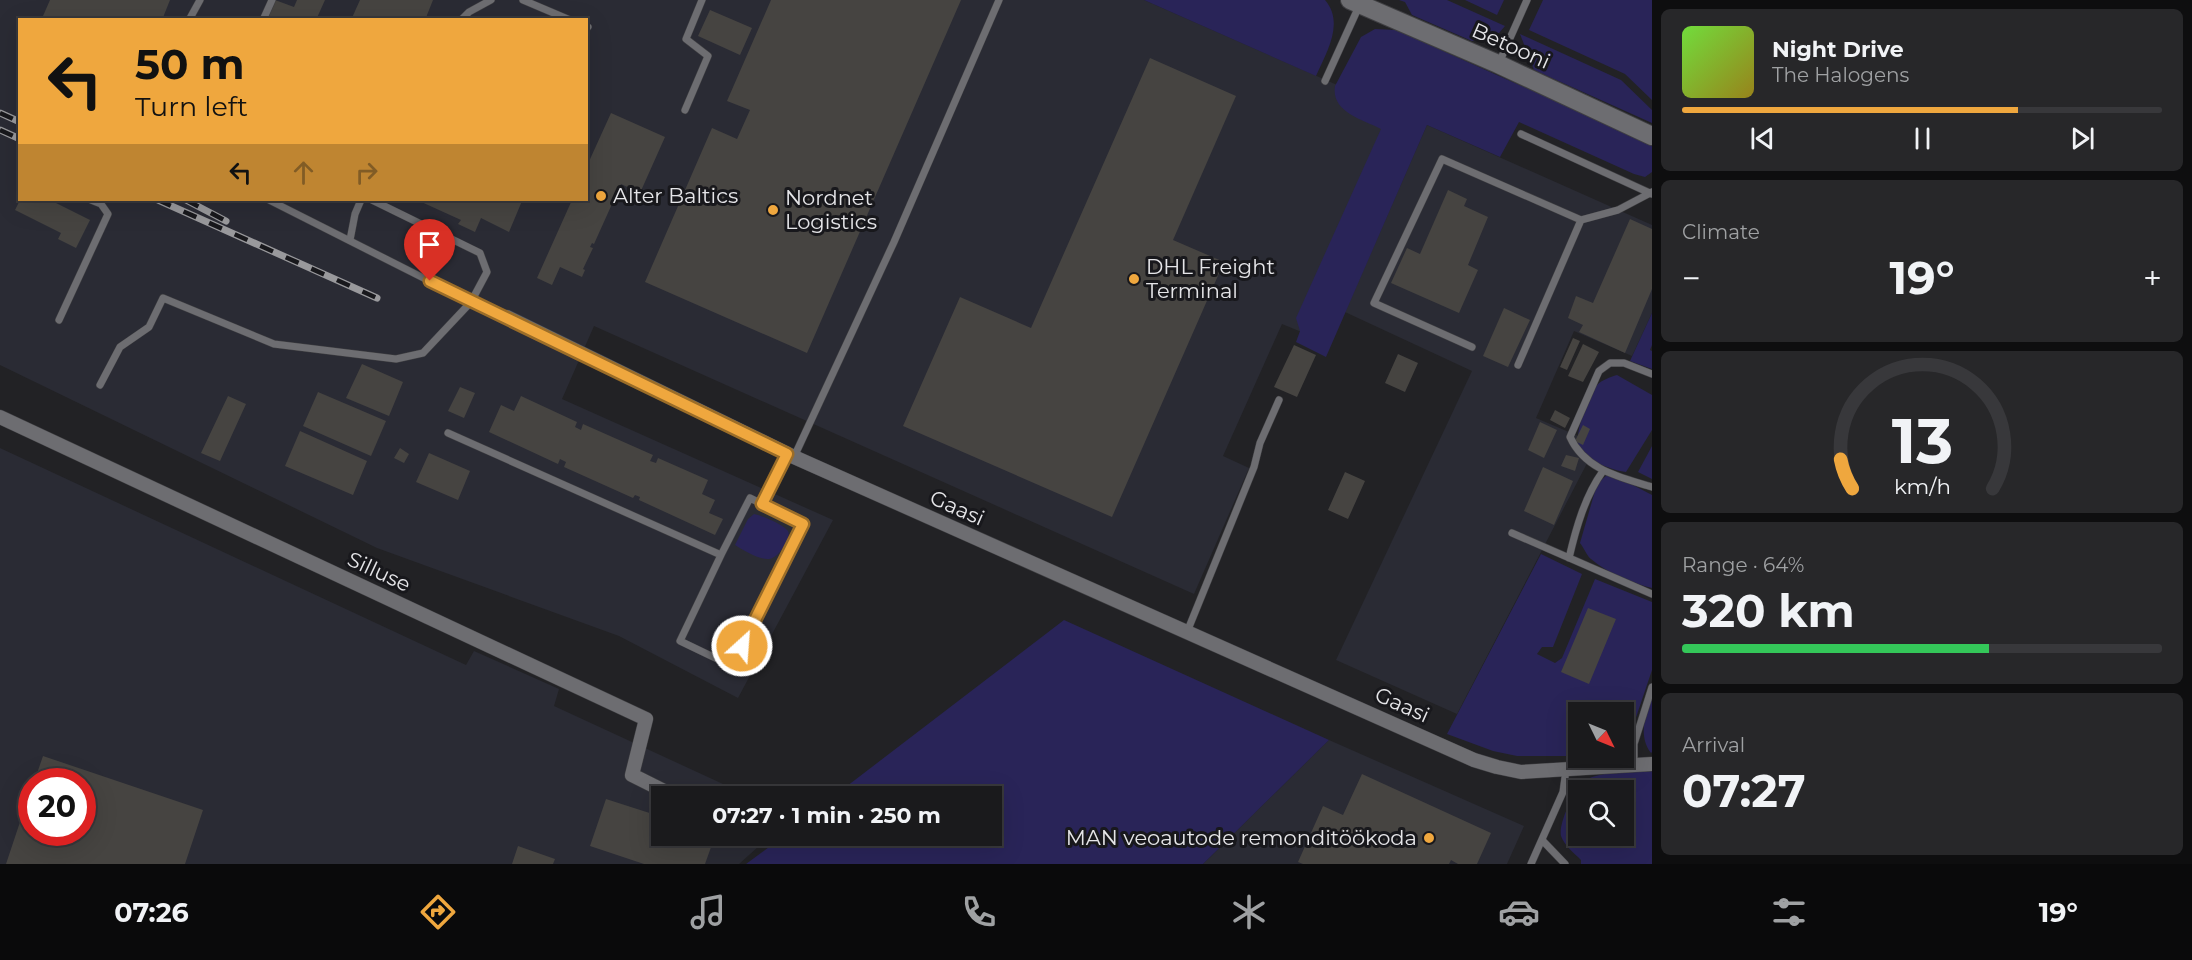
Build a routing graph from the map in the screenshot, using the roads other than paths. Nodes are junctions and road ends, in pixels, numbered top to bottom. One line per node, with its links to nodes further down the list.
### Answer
1 (200, 0): 10 (lane)
2 (272, 0): 11 (lane)
3 (491, 0): 9 (lane)
4 (523, 0): 13 (lane)
5 (702, 0): 16 (lane)
6 (999, 0): 36 (lane)
7 (1527, 0): 14 (lane)
8 (1355, 2): 14 (street, Betooni); 15 (lane)
9 (479, 3): 12 (lane)
10 (190, 18)
11 (264, 18)
12 (463, 18)
13 (565, 18)
14 (1498, 64): 18 (street, Betooni)
15 (1325, 81)
16 (685, 110)
17 (1521, 134): 19 (lane)
18 (1652, 136)
19 (1652, 193): 24 (lane)
20 (93, 201): 28 (lane)
21 (271, 201): 25 (lane, Gaasi)
22 (361, 201): 25 (lane)
23 (374, 201): 26 (lane)
24 (1581, 220): 29 (lane); 30 (lane)
25 (350, 240): 26 (lane, Gaasi)
26 (471, 302): 27 (lane, Gaasi); 32 (lane)
27 (507, 317): 36 (street, Gaasi)
28 (59, 320)
29 (1472, 347)
30 (1518, 365)
31 (1652, 374): 37 (lane)
32 (100, 385)
33 (1279, 400): 44 (lane)
34 (0, 417): 51 (street, Silluse)
35 (448, 433): 41 (lane)
36 (791, 456): 39 (lane); 44 (street, Gaasi)
37 (1603, 471): 38 (lane); 42 (lane)
38 (1652, 487)
39 (762, 504): 41 (lane); 41 (lane)
40 (1512, 533): 42 (lane)
41 (721, 555)
42 (1569, 558): 43 (lane)
43 (1652, 594)
44 (1187, 633): 50 (street, Gaasi)
45 (1652, 687): 46 (lane)
46 (1634, 744)
47 (1652, 764): 48 (street, Gaasi)
48 (1634, 766)
49 (1600, 768): 50 (street, Gaasi)
50 (1566, 770): 52 (lane)
51 (654, 786)
52 (1542, 840): 53 (lane); 54 (lane)
53 (1531, 864)
54 (1565, 864)

